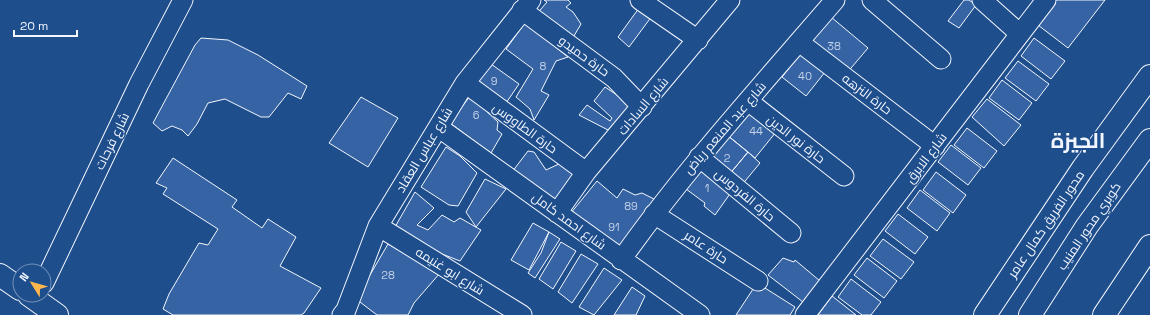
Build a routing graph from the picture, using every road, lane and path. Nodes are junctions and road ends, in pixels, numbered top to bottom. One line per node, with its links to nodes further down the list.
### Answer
1 (183, 0): 29 (street, شارع فرحات)
2 (640, 0): 10 (street)
3 (730, 0): 10 (street, شارع السادات)
4 (835, 0): 11 (street, شارع عبد المنعم رياض)
5 (872, 0): 12 (street)
6 (982, 0): 9 (street)
7 (1046, 0): 9 (street, شارع الابرق)
8 (527, 5): 14 (street, شارع عباس العقاد); 16 (street, حارة حميدو)
9 (1020, 34): 19 (street, شارع الابرق)
10 (698, 40): 16 (street, شارع السادات)
11 (799, 42): 15 (street, شارع عبد المنعم رياض); 19 (street, حارة النزهه)
12 (941, 59)
13 (1150, 76): 39 (highway, محور الفريق كمال عامر)
14 (465, 84): 17 (street, شارع عباس العقاد); 21 (street, حارة الطاووس)
15 (748, 101): 20 (street, شارع عبد المنعم رياض); 22 (street, حارة نور الدين)
16 (642, 107): 21 (street, شارع السادات)
17 (438, 127): 23 (street, شارع احمد كامل); 25 (street, شارع عباس العقاد)
18 (1150, 140): 40 (highway, كوبري محور المنيب)
19 (935, 146): 38 (street, شارع الابرق)
20 (699, 157): 24 (street, شارع عبد المنعم رياض); 26 (street, حارة الفردوس)
21 (586, 172): 23 (street, شارع السادات)
22 (844, 176)
23 (558, 213): 28 (street, شارع احمد كامل)
24 (654, 214): 28 (street, شارع عبد المنعم رياض); 32 (street, حارة عامر)
25 (378, 226): 34 (street, شارع عباس العقاد); 36 (street, شارع ابو غنيمه)
26 (791, 233)
27 (1150, 246): 41 (highway)
28 (621, 260): 37 (street, شارع احمد كامل)
29 (48, 263)
30 (0, 275): 31 (highway)
31 (12, 281)
32 (758, 281)
33 (44, 303): 35 (highway)
34 (347, 313)
35 (57, 315)
36 (522, 315)
37 (700, 315)
38 (805, 315)
39 (985, 315)
40 (1030, 315)
41 (1104, 315)

